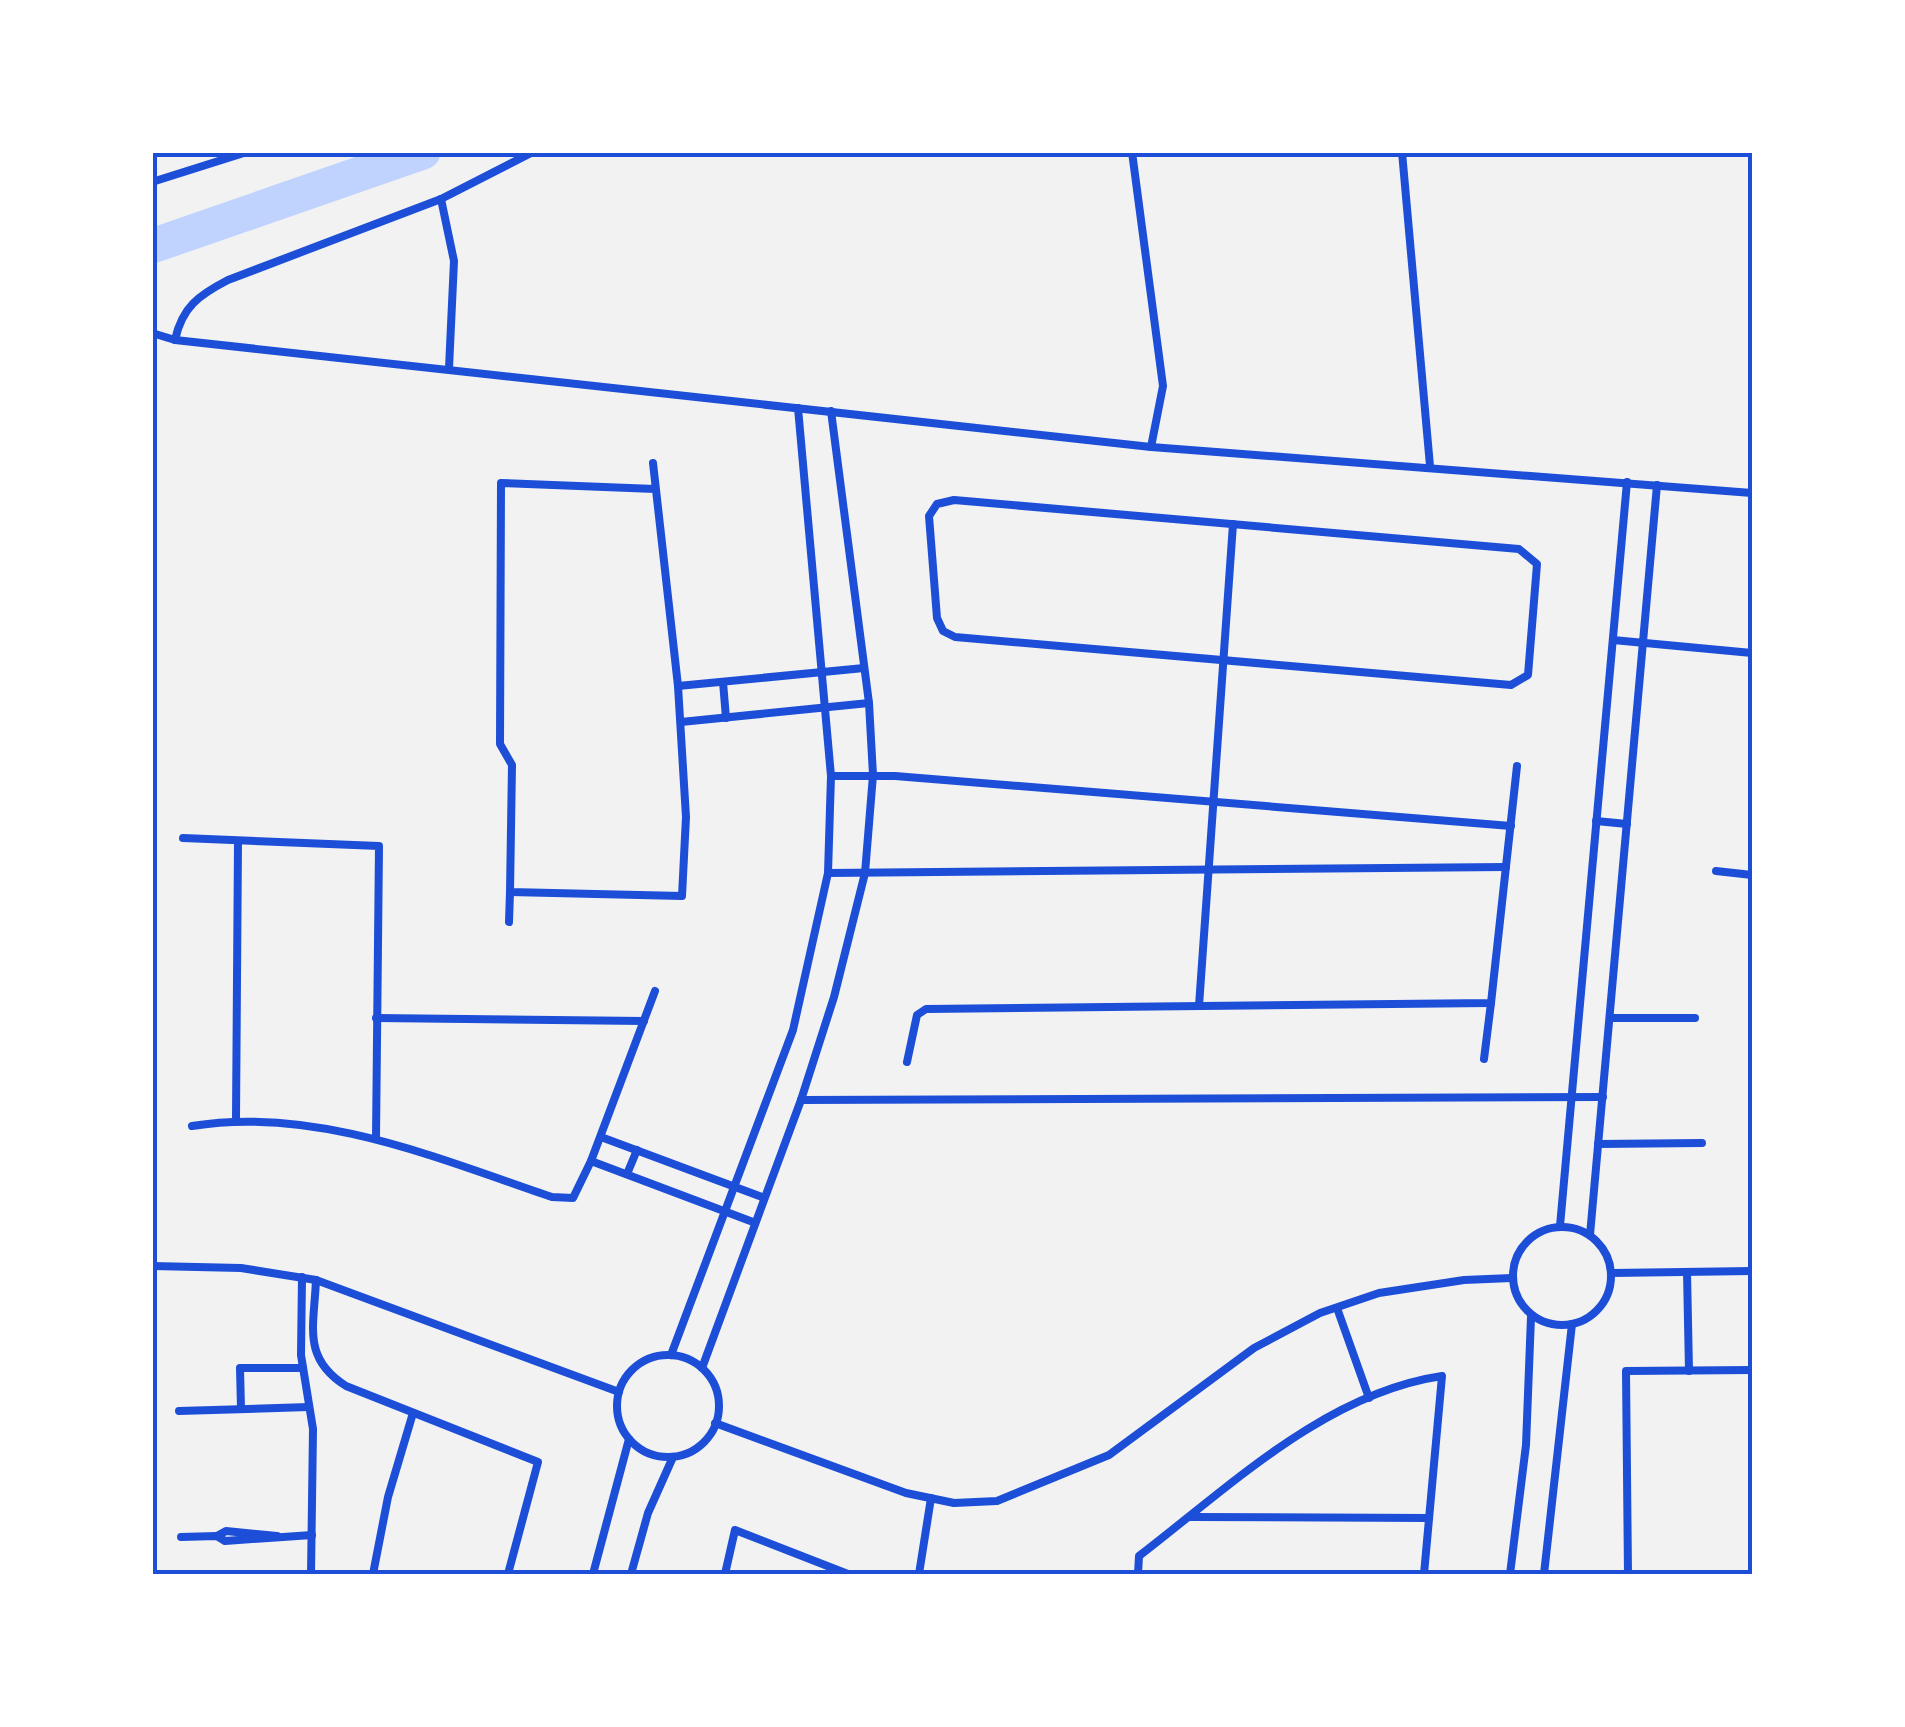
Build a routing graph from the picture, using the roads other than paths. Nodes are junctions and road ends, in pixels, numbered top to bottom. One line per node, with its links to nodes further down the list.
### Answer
1 (247, 152): 5 (street)
2 (533, 152): 7 (street)
3 (1132, 152): 13 (street)
4 (1402, 152): 15 (street)
5 (229, 156): 6 (street)
6 (152, 182)
7 (441, 199): 9 (street); 10 (street)
8 (152, 333): 9 (street)
9 (175, 340): 10 (street)
10 (449, 368): 11 (street)
11 (798, 408): 12 (street); 26 (street)
12 (831, 411): 13 (street); 25 (street)
13 (1151, 447): 15 (street)
14 (653, 463): 18 (street)
15 (1430, 466): 16 (street)
16 (1627, 482): 17 (street); 21 (street)
17 (1657, 485): 19 (street); 22 (street)
18 (655, 489): 28 (street); 48 (street)
19 (1752, 493)
20 (1233, 524): 24 (street); 24 (street); 24 (street)
21 (1612, 640): 22 (street); 37 (street)
22 (1643, 643): 23 (street); 38 (street)
23 (1752, 654)
24 (1223, 660): 36 (street)
25 (864, 668): 26 (street); 29 (street)
26 (824, 672): 27 (street); 30 (street)
27 (723, 682): 28 (street); 31 (street)
28 (678, 686): 32 (street)
29 (869, 703): 30 (street); 34 (street)
30 (827, 708): 31 (street); 35 (street)
31 (726, 718): 32 (street)
32 (681, 722): 48 (street)
33 (1518, 766): 39 (street)
34 (873, 775): 35 (street); 36 (street); 46 (street)
35 (831, 776): 44 (street)
36 (1213, 802): 39 (street); 43 (street)
37 (1596, 822): 38 (street); 59 (street)
38 (1627, 824): 54 (street)
39 (1511, 826): 42 (street)
40 (184, 838): 41 (street)
41 (238, 840): 53 (street); 62 (street)
42 (1506, 867): 43 (street); 51 (street)
43 (1208, 870): 46 (street); 52 (street)
44 (828, 872): 46 (street); 71 (street)
45 (1716, 872): 47 (street)
46 (864, 873): 61 (street)
47 (1752, 875)
48 (510, 892): 49 (street)
49 (509, 922)
50 (655, 992): 56 (street)
51 (1491, 1003): 52 (street); 57 (street)
52 (1199, 1006): 58 (street)
53 (376, 1018): 56 (street); 65 (street)
54 (1610, 1018): 55 (street); 60 (street)
55 (1695, 1018)
56 (644, 1021): 64 (street)
57 (1484, 1059)
58 (907, 1062)
59 (1572, 1097): 60 (street); 61 (street); 75 (street)
60 (1602, 1097): 67 (street)
61 (801, 1100): 72 (street)
62 (236, 1119): 63 (street); 65 (street)
63 (192, 1126)
64 (601, 1137): 68 (street); 69 (street)
65 (376, 1138): 69 (street)
66 (1702, 1143): 67 (street)
67 (1598, 1144): 76 (street)
68 (638, 1150): 70 (street); 71 (street)
69 (591, 1162): 70 (street)
70 (628, 1174): 73 (street)
71 (736, 1188): 72 (street); 73 (street)
72 (762, 1197): 74 (street)
73 (726, 1212): 74 (street); 87 (street)
74 (754, 1222): 89 (street)
75 (1560, 1226): 76 (street); 82 (street)
76 (1590, 1235): 80 (street)
77 (152, 1266): 81 (street)
78 (1752, 1271): 79 (street)
79 (1687, 1272): 80 (street); 91 (street)
80 (1612, 1273): 86 (street)
81 (302, 1277): 83 (street); 88 (street)
82 (1512, 1278): 84 (street); 85 (street)
83 (316, 1280): 92 (street); 97 (street)
84 (1337, 1308): 93 (street); 101 (street)
85 (1531, 1317): 86 (street); 116 (street)
86 (1572, 1324): 117 (street)
87 (671, 1355): 89 (street); 92 (street)
88 (303, 1368): 94 (street); 95 (street)
89 (702, 1368): 98 (street)
90 (1752, 1370): 91 (street)
91 (1689, 1371): 118 (street)
92 (619, 1392): 99 (street)
93 (1370, 1398): 102 (street); 103 (street)
94 (309, 1407): 95 (street); 104 (street)
95 (241, 1409): 96 (street)
96 (180, 1410)
97 (413, 1413): 107 (street); 108 (street)
98 (716, 1423): 100 (street); 101 (street)
99 (628, 1438): 100 (street); 109 (street)
100 (673, 1457): 110 (street)
101 (930, 1498): 113 (street)
102 (1190, 1516): 103 (street); 114 (street)
103 (1429, 1518): 115 (street)
104 (312, 1535): 105 (street); 106 (street)
105 (181, 1536)
106 (311, 1574)
107 (373, 1574)
108 (508, 1574)
109 (593, 1574)
110 (631, 1574)
111 (725, 1574): 112 (street)
112 (848, 1574)
113 (920, 1574)
114 (1138, 1574)
115 (1424, 1574)
116 (1510, 1574)
117 (1544, 1574)
118 (1628, 1574)

